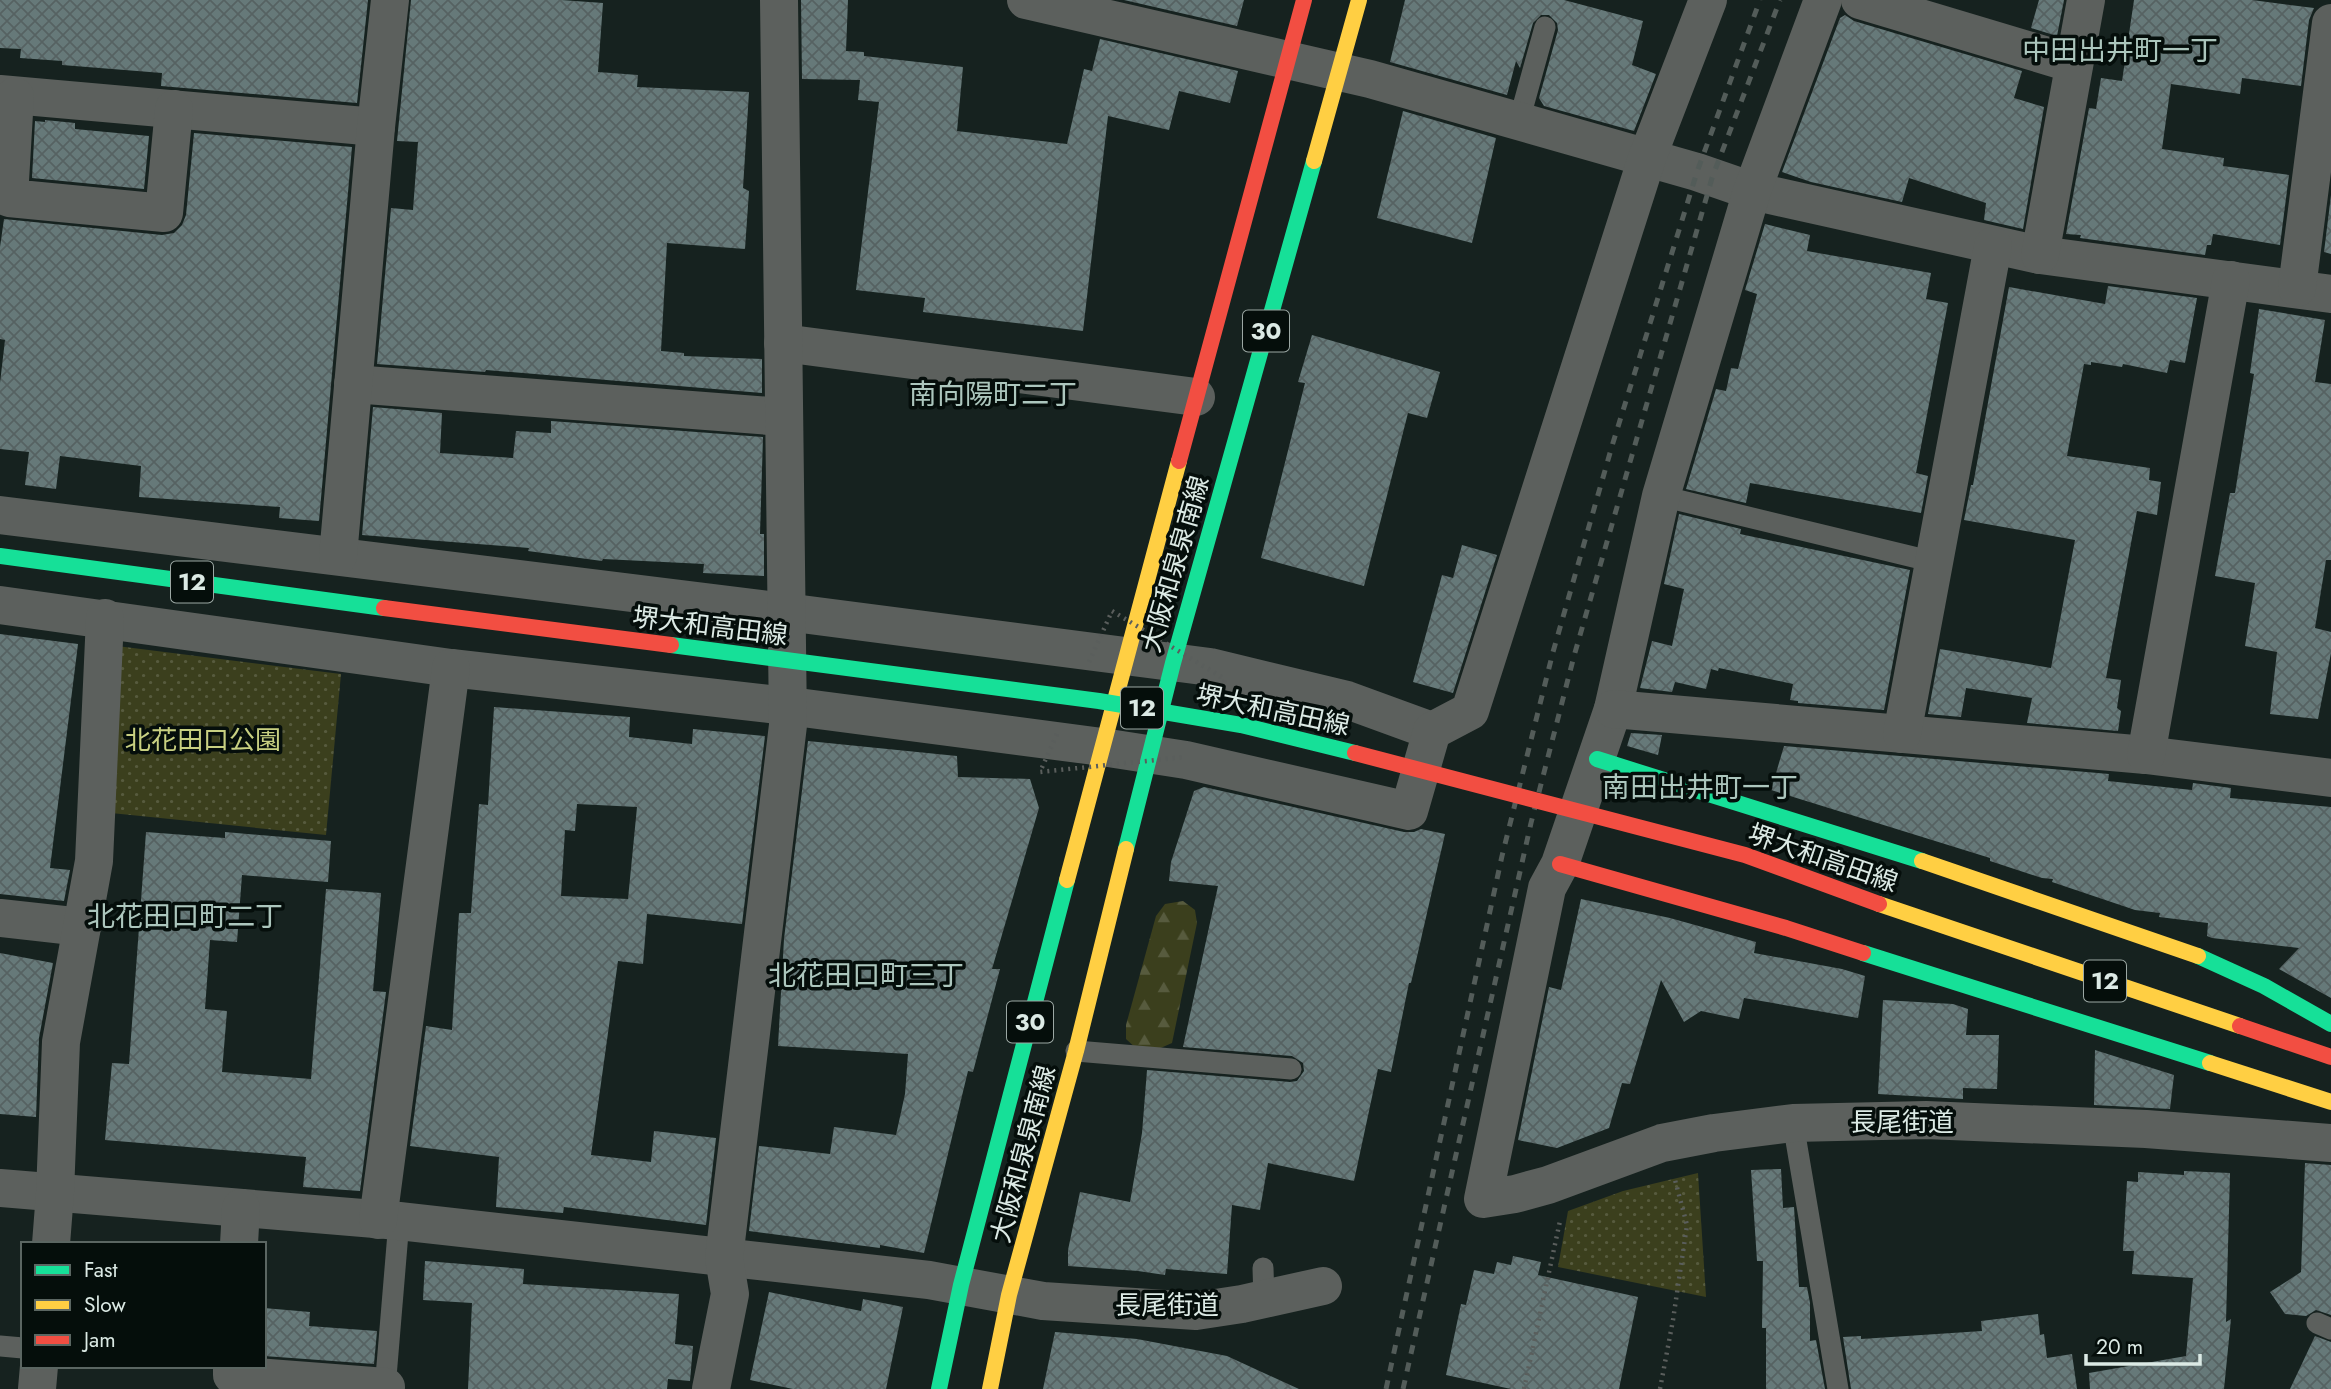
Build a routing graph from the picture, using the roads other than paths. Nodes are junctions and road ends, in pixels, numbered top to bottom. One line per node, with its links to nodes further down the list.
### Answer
1 (390, 0): 18 (street)
2 (779, 0): 25 (street)
3 (1026, 0): 12 (street)
4 (1304, 0): 12 (main road, 大阪和泉泉南線 / 30)
5 (1359, 0): 14 (main road, 大阪和泉泉南線 / 30)
6 (1708, 0): 19 (street)
7 (1823, 0): 20 (street)
8 (1860, 0): 13 (street)
9 (2086, 0): 13 (street)
10 (1545, 26): 17 (lane)
11 (2329, 46): 24 (street)
12 (1288, 59): 14 (street); 27 (main road, 大阪和泉泉南線 / 30)
13 (2074, 64): 22 (street)
14 (1339, 71): 17 (street); 38 (main road, 大阪和泉泉南線 / 30)
15 (8, 95): 16 (street); 16 (street)
16 (174, 109): 18 (street)
17 (1519, 121): 19 (street)
18 (376, 127): 26 (street)
19 (1647, 158): 20 (street); 42 (street)
20 (1752, 191): 21 (street); 29 (street)
21 (1993, 246): 22 (street); 33 (street)
22 (2040, 255): 23 (street)
23 (2231, 280): 24 (street); 46 (street)
24 (2314, 291)
25 (783, 343): 27 (street); 28 (street)
26 (353, 384): 28 (street); 32 (street)
27 (1196, 397): 37 (main road, 大阪和泉泉南線 / 30)
28 (783, 417): 35 (street)
29 (1661, 496): 33 (lane); 41 (street)
30 (0, 515): 32 (street)
31 (0, 556): 54 (main road, 堺大和高田線 / 12, bridge)
32 (338, 556): 35 (street)
33 (1934, 562): 43 (street)
34 (0, 605): 36 (street)
35 (786, 612): 37 (street); 40 (street)
36 (105, 618): 39 (street); 51 (street)
37 (1126, 657): 38 (street); 44 (main road, 大阪和泉泉南線 / 30)
38 (1173, 663): 42 (street); 45 (main road, 大阪和泉泉南線 / 30)
39 (451, 668): 40 (street); 61 (street)
40 (787, 706): 44 (street); 64 (street)
41 (1613, 709): 43 (street); 47 (street)
42 (1432, 731): 45 (street)
43 (1902, 734): 46 (street)
44 (1102, 747): 45 (street); 65 (main road, 大阪和泉泉南線 / 30)
45 (1151, 755): 53 (main road, 大阪和泉泉南線 / 30)
46 (2146, 755): 48 (street)
47 (1597, 759): 49 (street); 52 (main road)
48 (2331, 778)
49 (1560, 864): 56 (main road); 57 (street, 長尾街道)
50 (0, 918): 51 (street)
51 (82, 927): 60 (street)
52 (2331, 1024)
53 (1076, 1051): 55 (lane); 67 (main road, 大阪和泉泉南線 / 30)
54 (2331, 1058)
55 (1291, 1069)
56 (2331, 1102)
57 (1793, 1123): 58 (street, 長尾街道); 77 (lane)
58 (2331, 1143)
59 (0, 1188): 60 (street, 長尾街道)
60 (55, 1193): 62 (street, 長尾街道); 63 (street)
61 (389, 1221): 62 (street, 長尾街道); 64 (street, 長尾街道); 72 (lane)
62 (240, 1226)
63 (51, 1242)
64 (724, 1258): 65 (street, 長尾街道); 74 (street)
65 (961, 1285): 67 (street, 長尾街道); 75 (main road, 大阪和泉泉南線 / 30)
66 (1323, 1286): 67 (street, 長尾街道)
67 (1009, 1295): 76 (main road, 大阪和泉泉南線 / 30)
68 (0, 1346): 69 (lane)
69 (21, 1348)
70 (39, 1368): 73 (street)
71 (232, 1368): 72 (street)
72 (385, 1388)
73 (37, 1389)
74 (711, 1389)
75 (939, 1389)
76 (990, 1389)
77 (1838, 1389)

